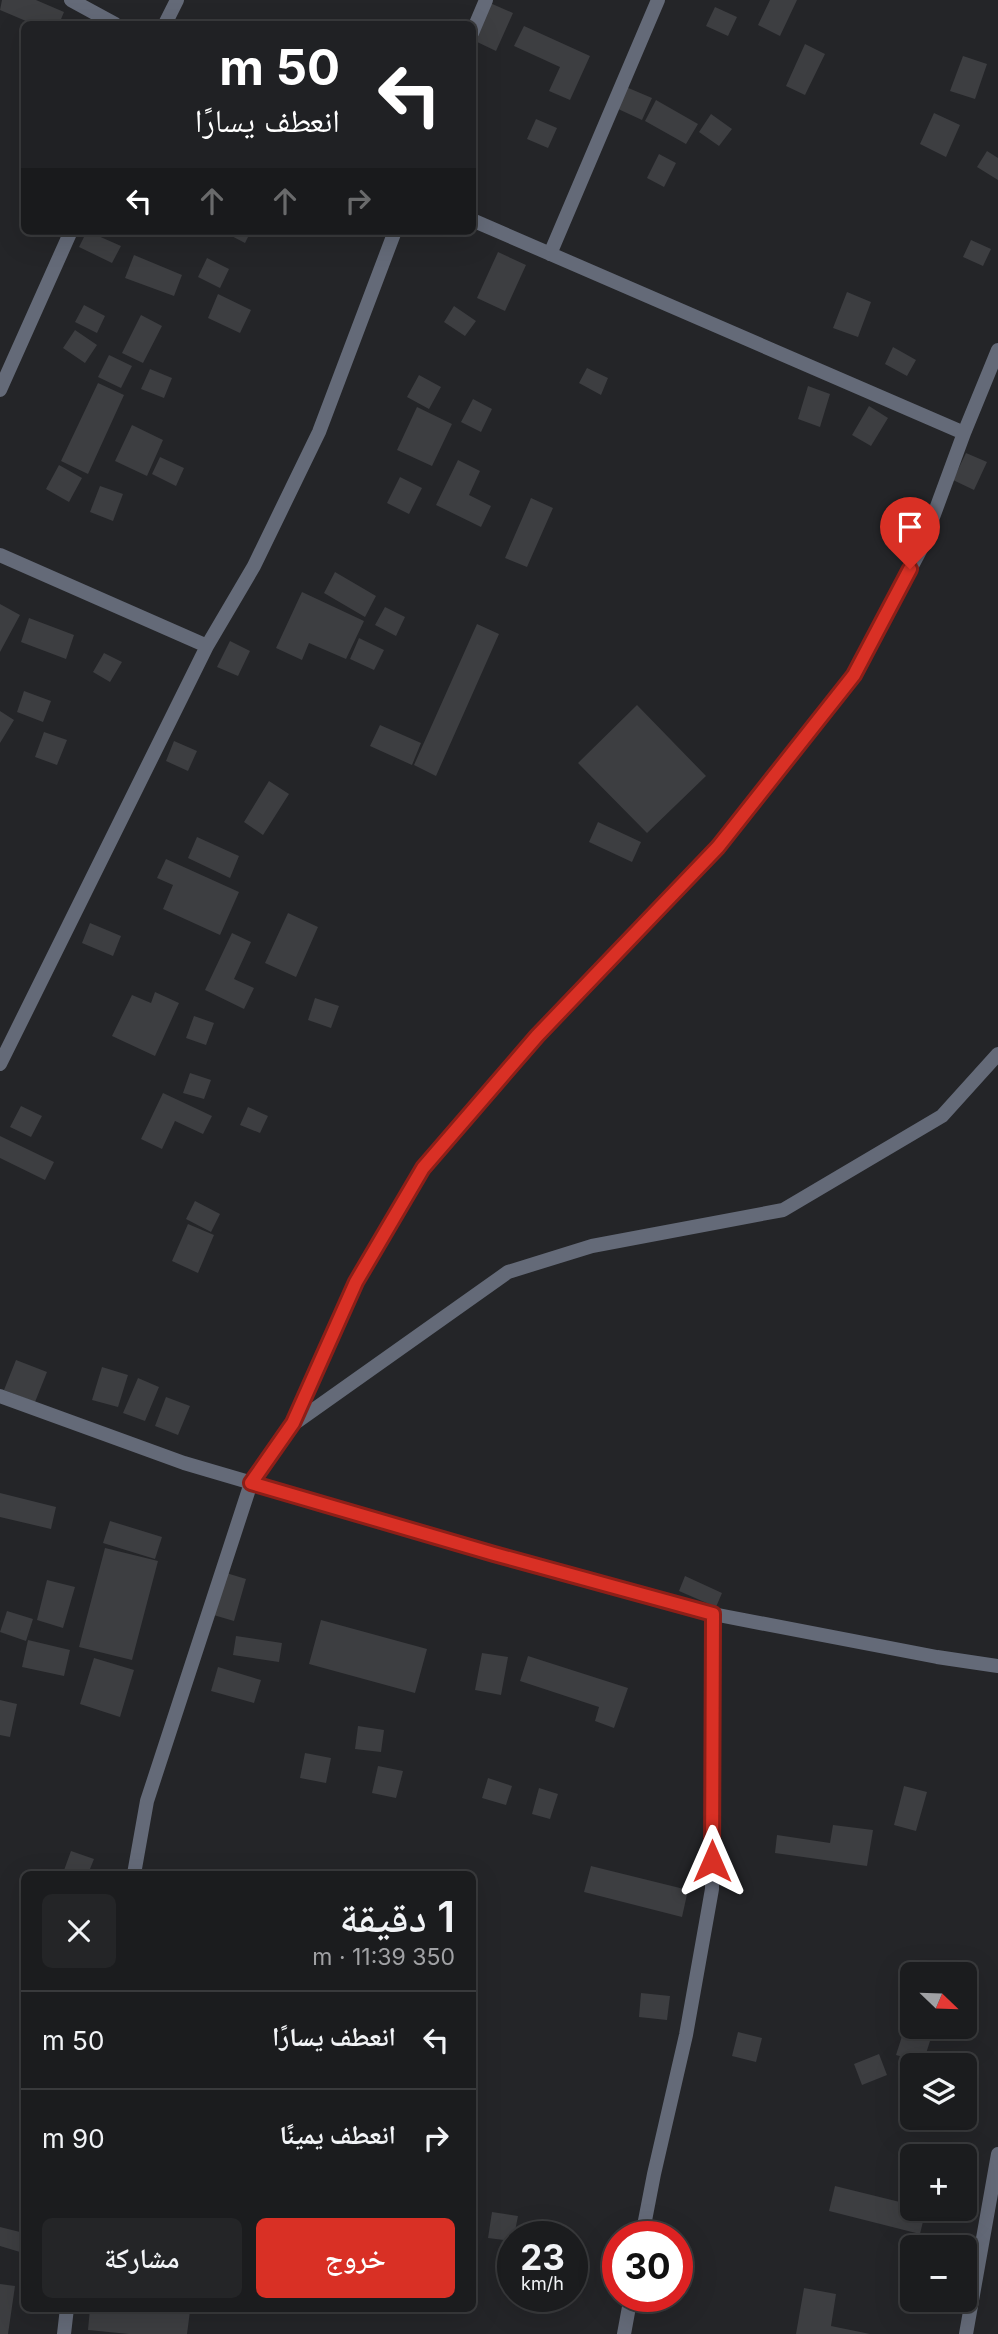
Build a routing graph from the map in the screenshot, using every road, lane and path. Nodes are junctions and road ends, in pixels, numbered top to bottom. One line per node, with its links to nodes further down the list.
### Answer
1 (71, 0): 5 (street)
2 (177, 0): 6 (street)
3 (486, 0): 7 (street)
4 (658, 0): 11 (street)
5 (110, 21)
6 (166, 21)
7 (476, 24)
8 (476, 222): 11 (street)
9 (69, 235): 13 (street)
10 (393, 235): 16 (street)
11 (550, 254): 14 (street)
12 (998, 350): 14 (street)
13 (0, 390)
14 (964, 433): 20 (street)
15 (0, 555): 16 (street)
16 (207, 646): 18 (street)
17 (998, 1054): 20 (street)
18 (0, 1064)
19 (0, 1396): 21 (street)
20 (293, 1423): 21 (street)
21 (251, 1483): 22 (street); 24 (street)
22 (713, 1614): 23 (street); 26 (street)
23 (998, 1666)
24 (135, 1871)
25 (998, 2154): 31 (street)
26 (645, 2221)
27 (67, 2312): 29 (street)
28 (628, 2312): 30 (street)
29 (64, 2334)
30 (624, 2334)
31 (966, 2334)

